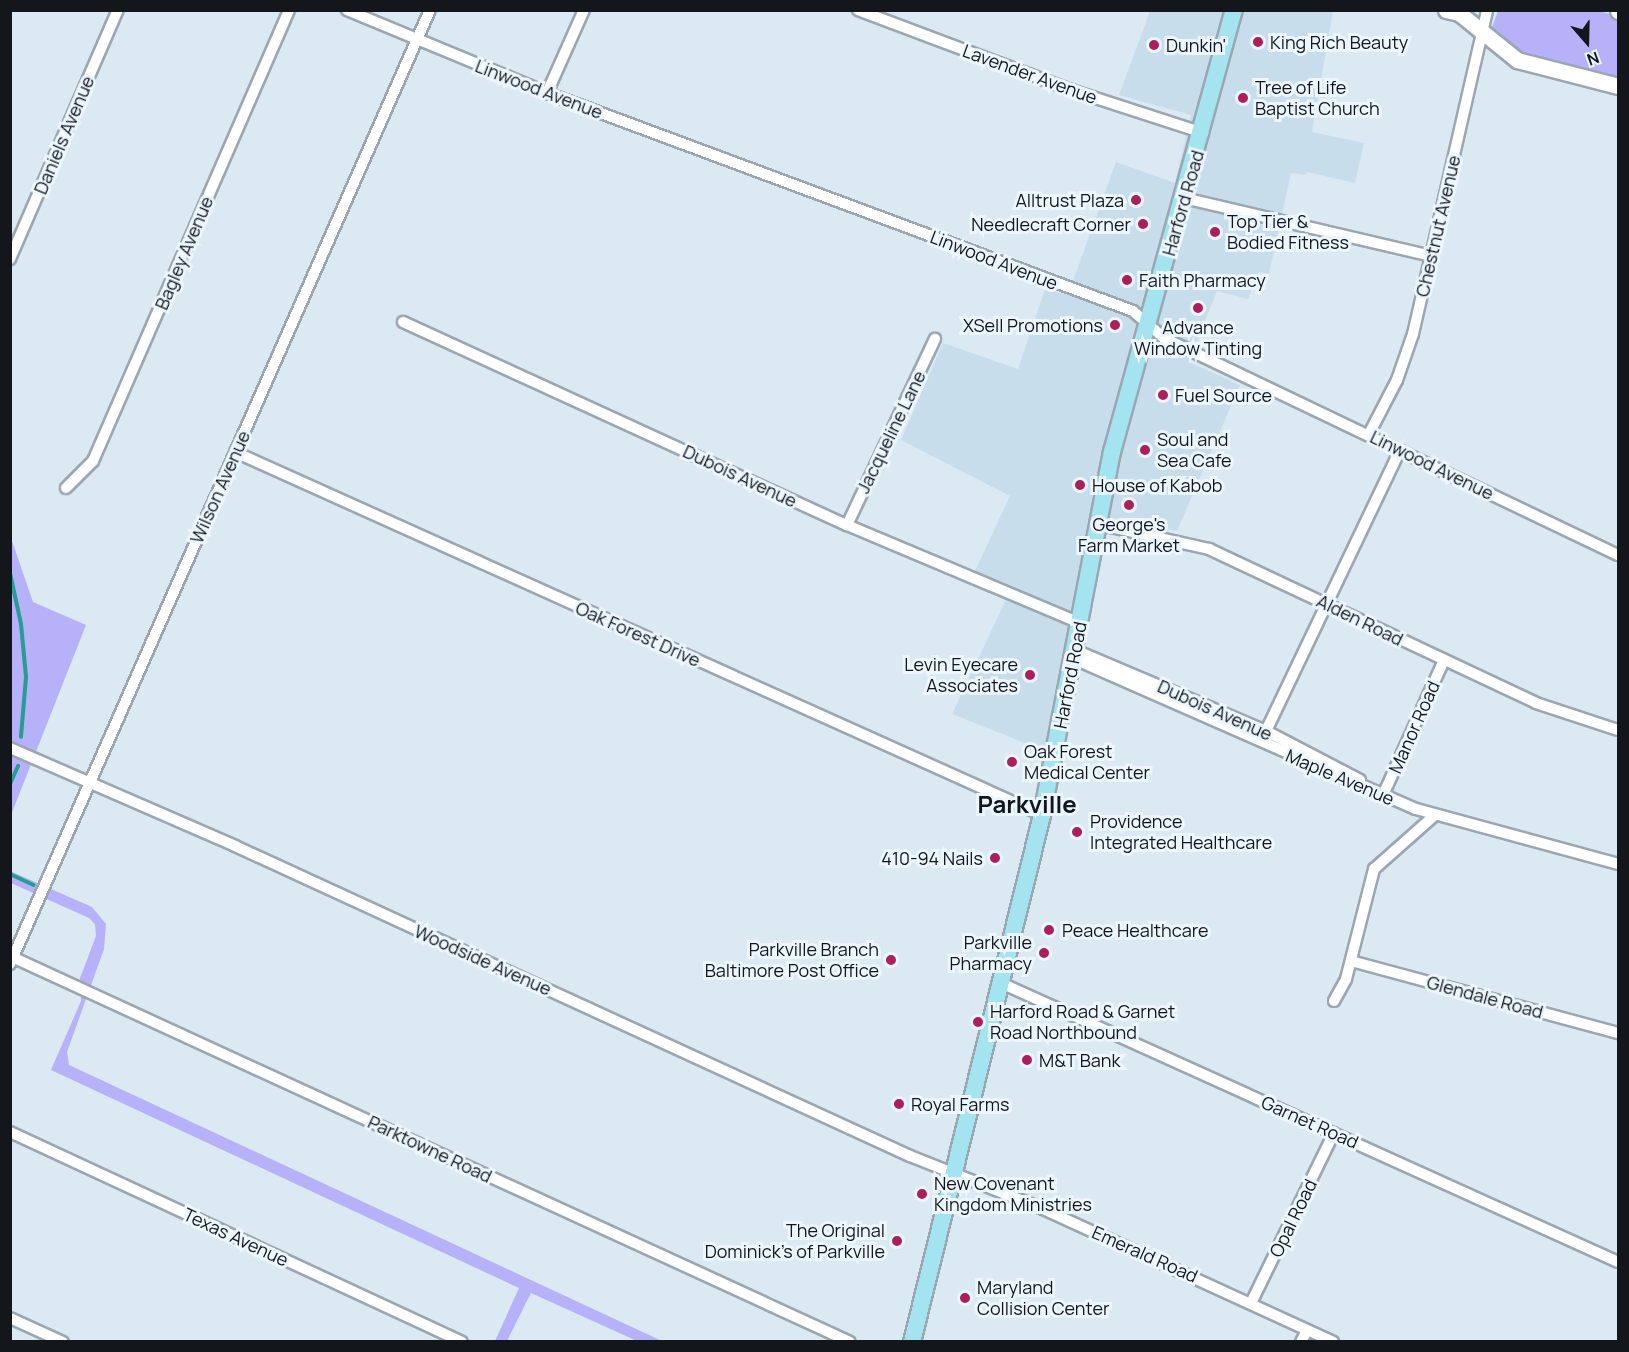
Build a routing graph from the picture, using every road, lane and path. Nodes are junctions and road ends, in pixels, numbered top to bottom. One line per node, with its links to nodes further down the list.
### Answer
1 (117, 10): 17 (street, Daniels Avenue)
2 (289, 10): 24 (street, Bagley Avenue)
3 (347, 10): 11 (street, Linwood Avenue)
4 (430, 10): 11 (street, Wilson Avenue)
5 (584, 10): 13 (street)
6 (858, 10): 14 (street, Lavender Avenue)
7 (1234, 10): 14 (main road, Harford Road)
8 (1486, 10): 10 (street, Chestnut Avenue)
9 (1458, 12): 10 (main road)
10 (1481, 33): 12 (main road); 16 (street, Chestnut Avenue)
11 (416, 41): 13 (street, Linwood Avenue); 23 (street, Wilson Avenue)
12 (1618, 86)
13 (547, 93): 19 (street, Linwood Avenue)
14 (1203, 133): 15 (main road, Harford Road)
15 (1184, 198): 16 (street); 19 (main road, Harford Road)
16 (1431, 256): 21 (street, Chestnut Avenue)
17 (10, 259)
18 (403, 322): 26 (street, Dubois Avenue)
19 (1147, 324): 21 (street, Linwood Avenue); 25 (main road, Harford Road)
20 (935, 339): 26 (street, Jacqueline Lane)
21 (1369, 434): 22 (street, Linwood Avenue)
22 (1400, 450): 27 (street, Linwood Avenue); 28 (street)
23 (235, 452): 37 (street, Wilson Avenue); 39 (street, Oak Forest Drive)
24 (66, 488)
25 (1097, 524): 28 (street, Alden Road); 29 (main road, Harford Road)
26 (847, 525): 29 (street, Dubois Avenue)
27 (1618, 555)
28 (1327, 603): 31 (street, Alden Road); 33 (street)
29 (1080, 623): 30 (main road, Harford Road)
30 (1075, 655): 33 (street, Dubois Avenue); 36 (street, Maple Avenue); 39 (main road, Harford Road)
31 (1444, 660): 32 (street, Alden Road); 38 (street, Manor Road)
32 (1618, 730)
33 (1266, 731): 34 (street, Dubois Avenue)
34 (1292, 744): 36 (street); 38 (street, Dubois Avenue)
35 (10, 748): 37 (street, Woodside Avenue)
36 (1287, 755): 38 (street, Maple Avenue)
37 (91, 782): 42 (street, Wilson Avenue); 49 (street, Woodside Avenue)
38 (1384, 793): 40 (street, Maple Avenue)
39 (1042, 815): 44 (main road, Harford Road)
40 (1435, 815): 41 (street, Maple Avenue); 43 (street)
41 (1618, 864)
42 (12, 959): 56 (street, Parktowne Road)
43 (1352, 961): 45 (street); 46 (street, Glendale Road)
44 (1001, 983): 48 (street, Garnet Road); 49 (main road, Harford Road)
45 (1334, 1000)
46 (1618, 1033)
47 (10, 1132): 55 (street, Texas Avenue)
48 (1334, 1132): 50 (street, Garnet Road); 51 (street, Opal Road)
49 (955, 1171): 51 (street, Emerald Road); 57 (main road, Harford Road)
50 (1618, 1262)
51 (1251, 1303): 53 (street, Emerald Road)
52 (10, 1318): 54 (street)
53 (1307, 1330): 58 (street); 59 (street, Emerald Road)
54 (63, 1341)
55 (462, 1341)
56 (850, 1341)
57 (912, 1341)
58 (1301, 1341)
59 (1332, 1341)

